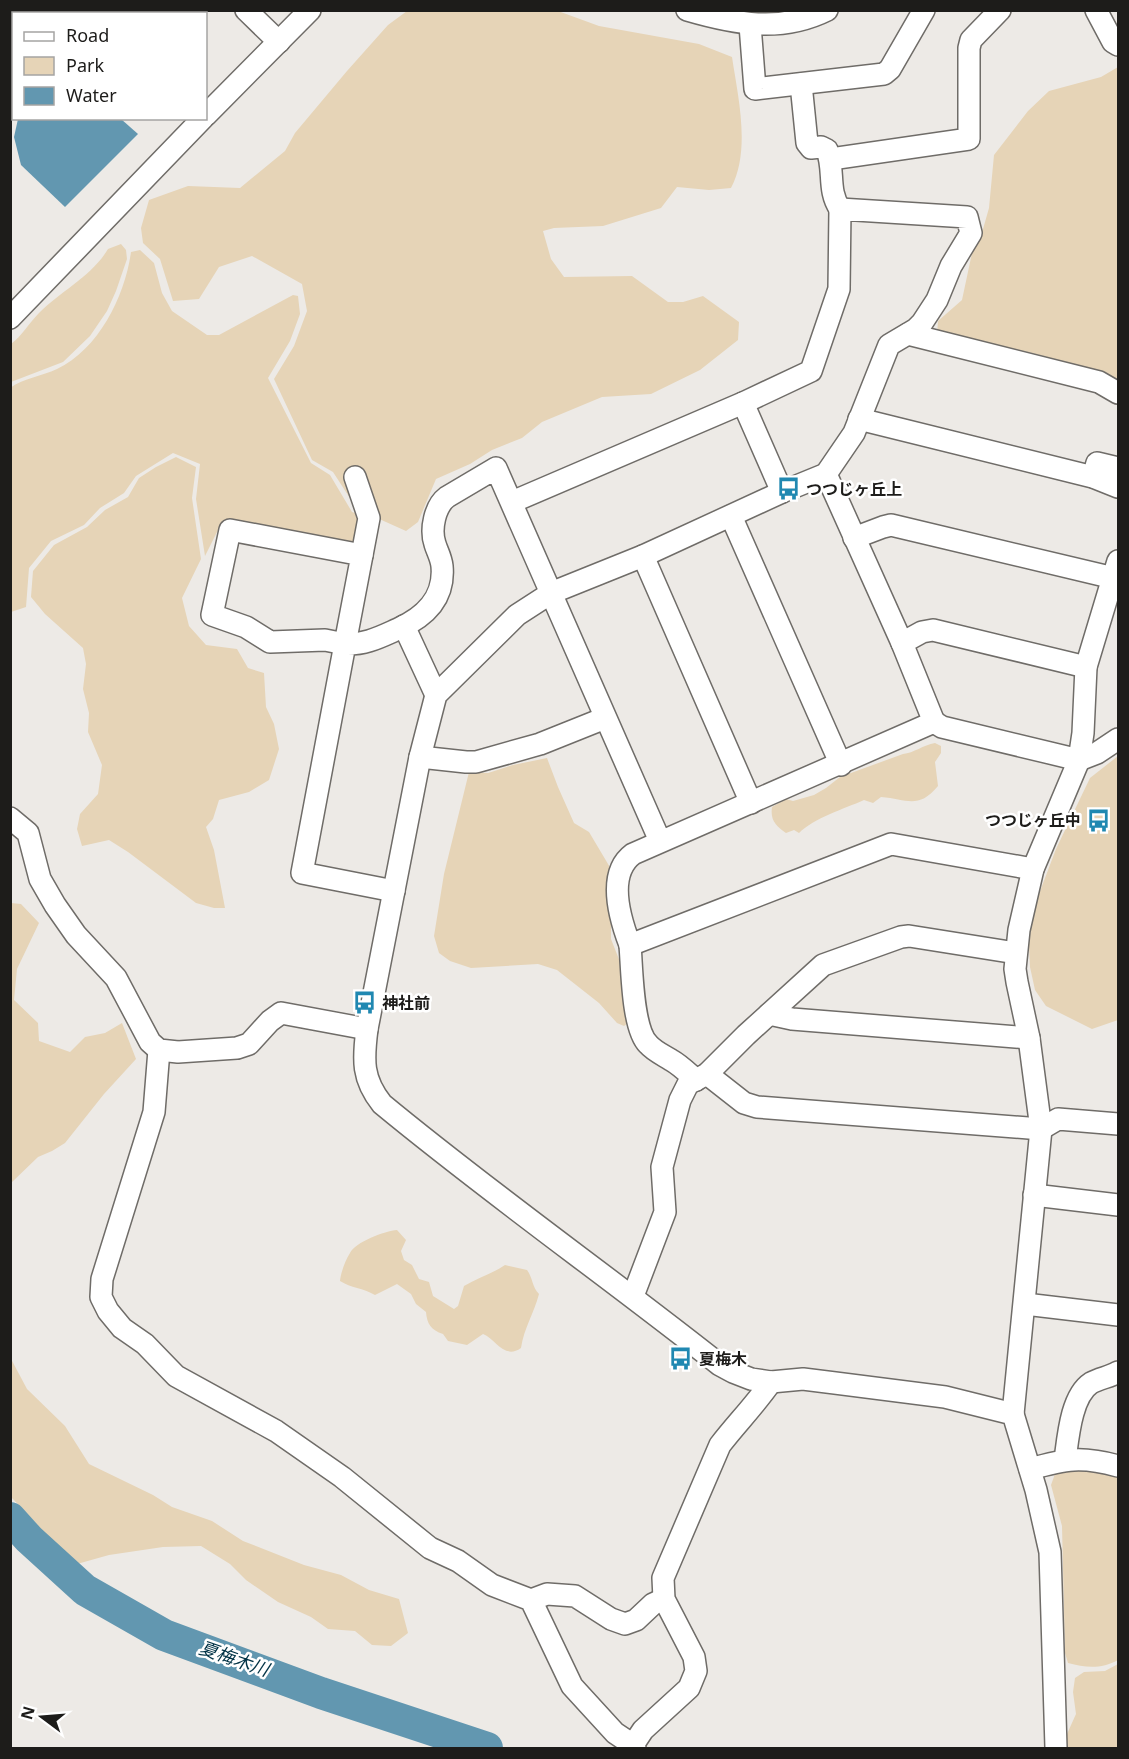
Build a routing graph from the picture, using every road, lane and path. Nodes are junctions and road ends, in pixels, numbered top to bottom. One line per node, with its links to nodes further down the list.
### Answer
1 (246, 10): 9 (street)
2 (310, 10): 9 (street)
3 (687, 10): 8 (street)
4 (827, 10): 8 (street)
5 (924, 10): 11 (street)
6 (1000, 10): 14 (street)
7 (1096, 10): 10 (street)
8 (750, 25): 11 (street)
9 (279, 42): 12 (street)
10 (1119, 45)
11 (801, 84): 14 (street)
12 (207, 112)
13 (199, 120): 16 (street)
14 (831, 159): 15 (street)
15 (840, 209): 17 (street); 19 (street)
16 (10, 318)
17 (908, 334): 18 (street); 20 (street)
18 (1119, 393)
19 (743, 403): 26 (street); 27 (street)
20 (859, 419): 22 (street); 24 (street)
21 (1119, 468): 24 (street)
22 (826, 474): 26 (street); 29 (street)
23 (355, 477): 30 (street)
24 (1093, 477): 25 (street)
25 (1119, 487)
26 (782, 492): 28 (street)
27 (512, 502): 33 (street); 34 (street)
28 (731, 516): 31 (street); 44 (street)
29 (854, 538): 32 (street); 35 (street)
30 (362, 555): 36 (street); 36 (street)
31 (643, 556): 33 (street); 45 (street)
32 (1117, 572): 37 (street)
33 (551, 593): 38 (street); 39 (street)
34 (404, 626): 36 (street); 38 (street)
35 (902, 643): 37 (street); 40 (street)
36 (345, 644): 49 (street)
37 (1086, 667): 43 (street)
38 (436, 695): 42 (street)
39 (605, 718): 42 (street); 47 (street)
40 (934, 722): 43 (street); 44 (street)
41 (1119, 739): 43 (street)
42 (420, 757): 49 (street)
43 (1079, 760): 48 (street)
44 (841, 765): 45 (street)
45 (751, 802): 47 (street)
46 (10, 818): 55 (street)
47 (660, 841): 50 (street)
48 (1033, 869): 50 (street); 51 (street)
49 (394, 891): 53 (street)
50 (630, 945): 56 (street)
51 (1017, 953): 52 (street); 54 (street)
52 (769, 1014): 54 (street); 56 (street)
53 (367, 1029): 55 (street); 61 (street)
54 (1029, 1038): 58 (street)
55 (159, 1050): 71 (street)
56 (702, 1077): 58 (street); 61 (street)
57 (1119, 1124): 58 (street)
58 (1041, 1129): 59 (street)
59 (1034, 1195): 60 (street); 62 (street)
60 (1119, 1205)
61 (633, 1296): 65 (street)
62 (1025, 1304): 63 (street); 66 (street)
63 (1119, 1315)
64 (1119, 1372): 67 (street)
65 (771, 1382): 66 (street); 70 (street)
66 (1013, 1413): 69 (street)
67 (1065, 1460): 68 (street); 69 (street)
68 (1119, 1466)
69 (1030, 1469): 73 (street)
70 (664, 1599): 71 (street); 72 (street)
71 (531, 1600): 72 (street)
72 (634, 1747)
73 (1056, 1749)

